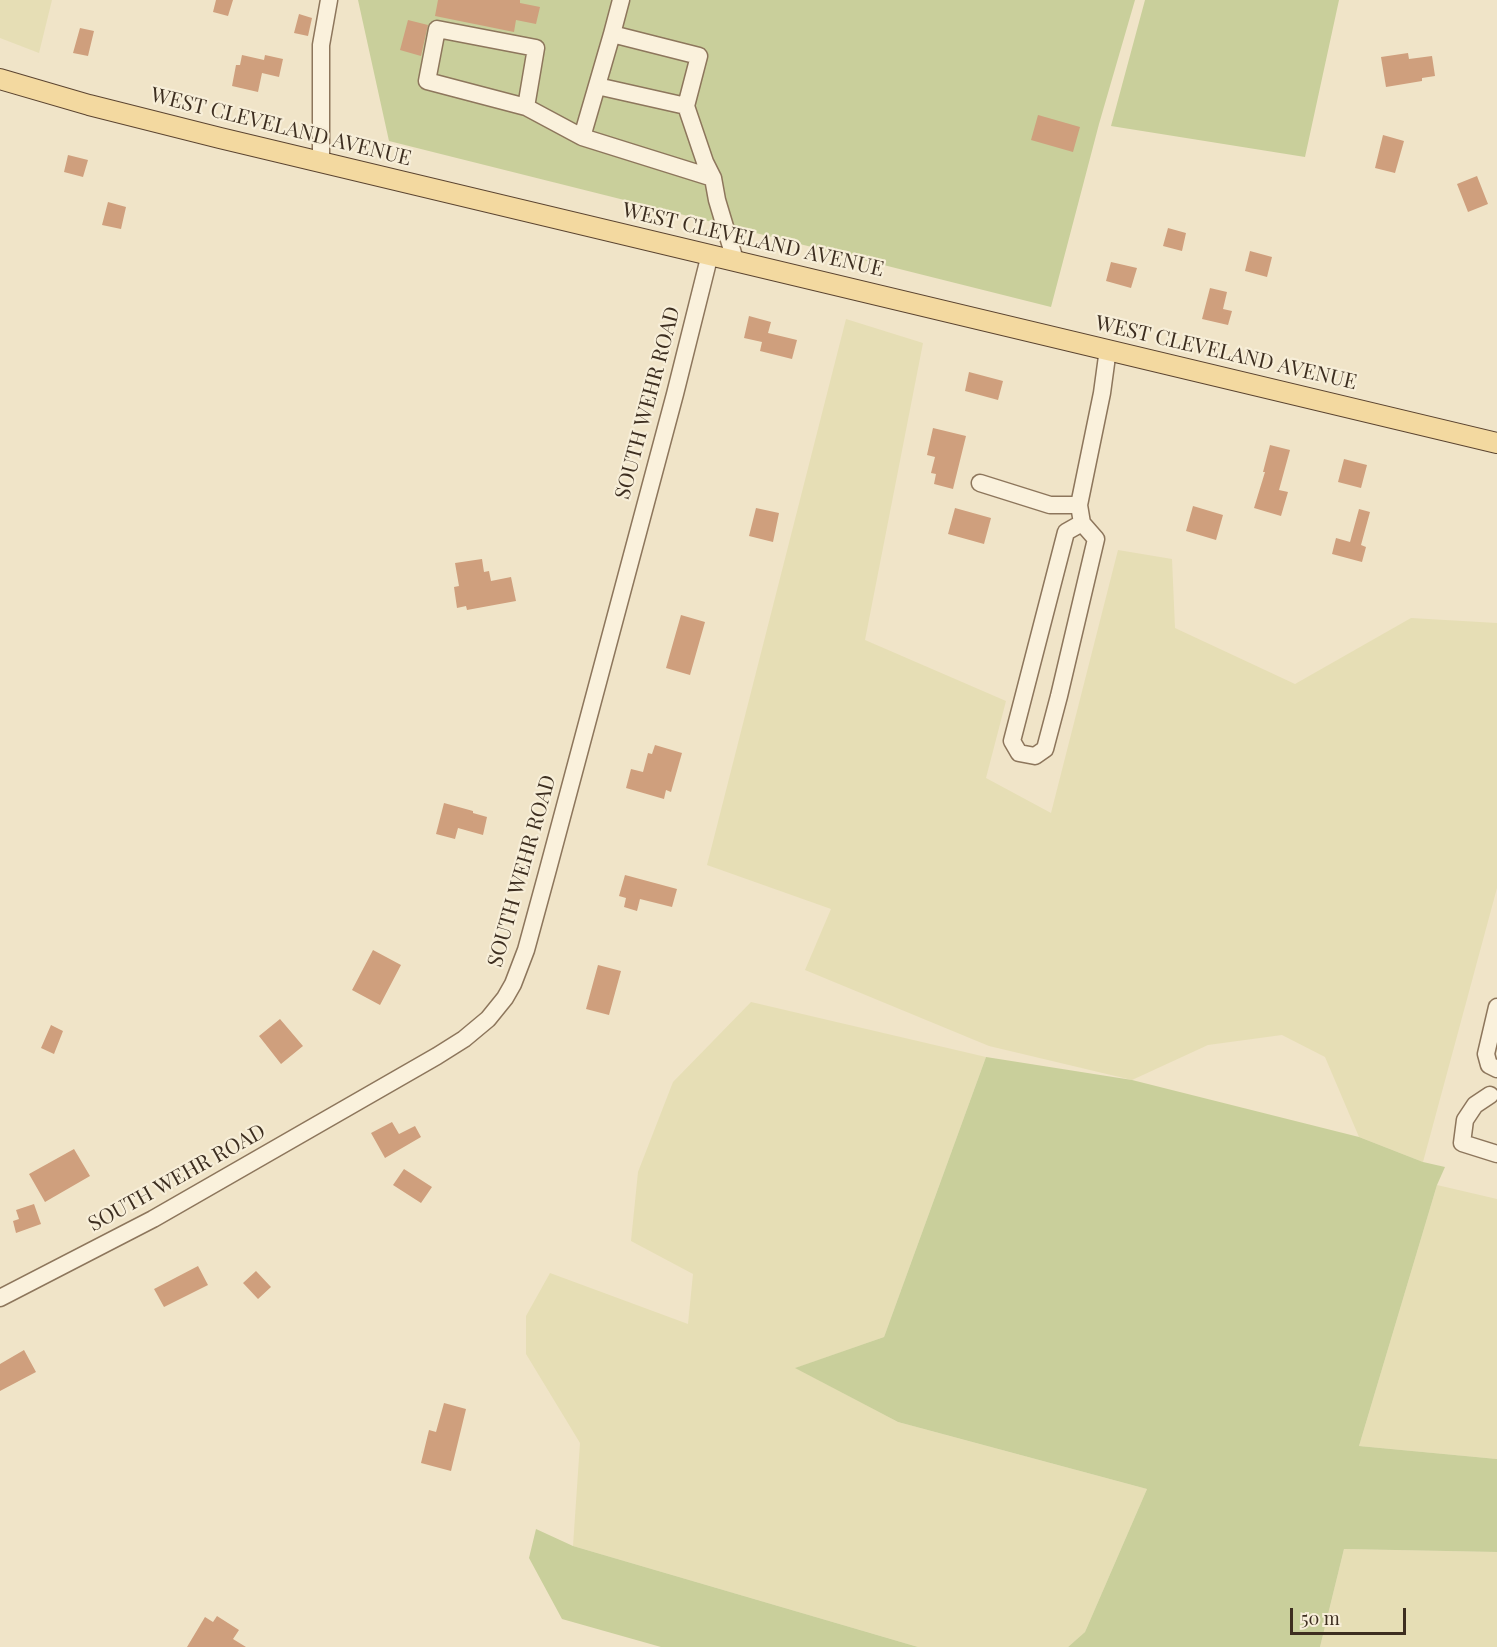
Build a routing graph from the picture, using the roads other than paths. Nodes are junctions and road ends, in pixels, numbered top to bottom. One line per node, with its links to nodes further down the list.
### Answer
1 (329, 0): 9 (street)
2 (621, 0): 3 (street)
3 (612, 34): 5 (street); 6 (street)
4 (0, 79): 9 (main road, WEST CLEVELAND AVENUE)
5 (597, 86): 6 (street); 8 (street)
6 (686, 106): 10 (street)
7 (526, 107): 7 (street); 8 (street)
8 (582, 137): 10 (street)
9 (321, 162): 11 (main road, WEST CLEVELAND AVENUE)
10 (713, 178): 12 (street)
11 (710, 254): 12 (main road, WEST CLEVELAND AVENUE); 22 (street, SOUTH WEHR ROAD)
12 (735, 260): 13 (main road, WEST CLEVELAND AVENUE)
13 (1108, 350): 14 (main road, WEST CLEVELAND AVENUE); 16 (street)
14 (1497, 442)
15 (980, 483): 16 (street)
16 (1079, 505): 17 (street)
17 (1082, 523): 17 (street)
18 (1497, 1007): 19 (street)
19 (1497, 1069): 20 (street)
20 (1494, 1097): 21 (street)
21 (1497, 1154)
22 (0, 1298)

